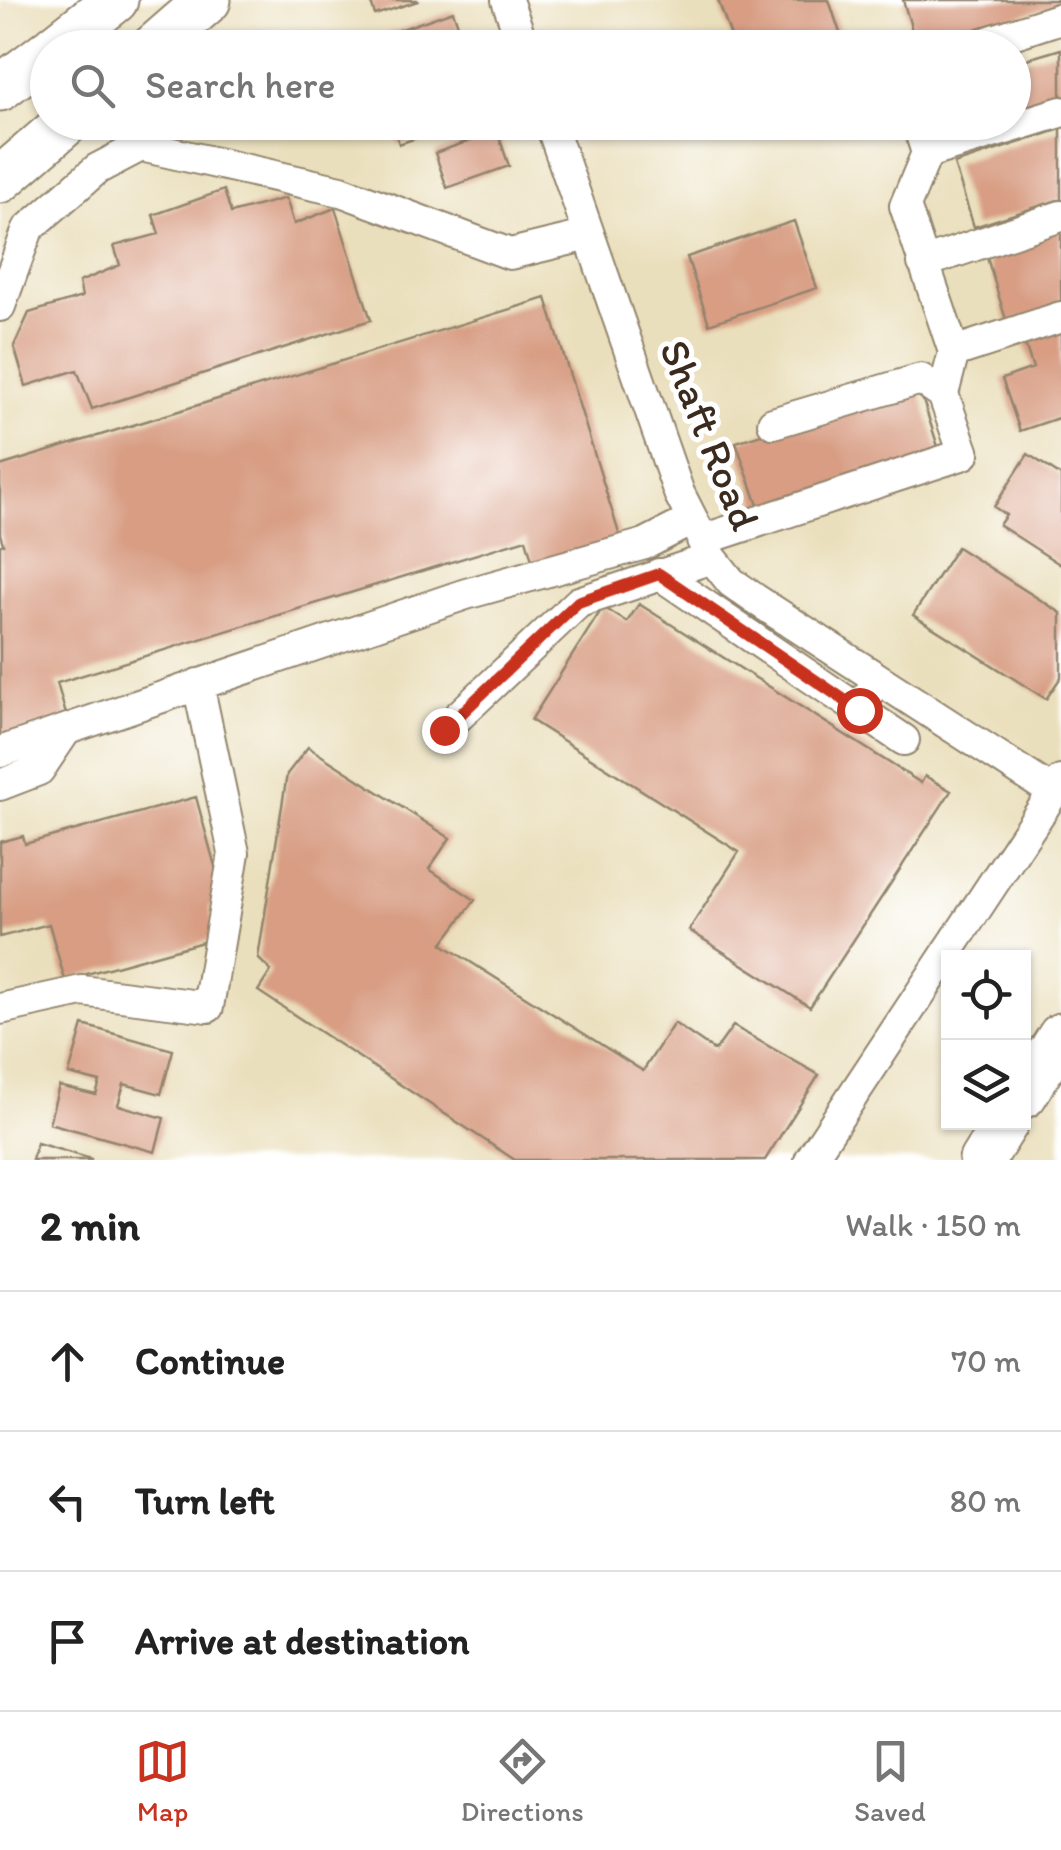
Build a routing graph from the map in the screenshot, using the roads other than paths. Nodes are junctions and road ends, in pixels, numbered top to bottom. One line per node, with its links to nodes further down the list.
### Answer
1 (115, 0): 5 (highway)
2 (208, 0): 6 (highway)
3 (507, 0): 7 (street)
4 (1061, 18): 8 (street)
5 (77, 30)
6 (174, 30)
7 (518, 30)
8 (1025, 30)
9 (30, 66): 10 (highway)
10 (0, 88)
11 (1061, 112): 12 (street)
12 (1031, 121)
13 (46, 140): 18 (highway)
14 (556, 140): 20 (street, Shaft Road)
15 (923, 140): 17 (street)
16 (972, 140): 17 (street)
17 (927, 154): 21 (street)
18 (0, 180)
19 (1061, 216): 21 (street)
20 (589, 234): 22 (street); 27 (street, Shaft Road)
21 (923, 262): 24 (street)
22 (0, 306)
23 (1061, 317): 24 (street)
24 (954, 352): 25 (street)
25 (943, 394): 26 (street); 27 (street)
26 (773, 423)
27 (702, 539): 28 (street); 29 (street, Shaft Road); 32 (street)
28 (659, 574): 30 (street); 35 (street)
29 (800, 629): 30 (street); 31 (street, Shaft Road)
30 (781, 656): 33 (street)
31 (876, 679): 33 (street); 39 (street, Shaft Road)
32 (198, 684): 34 (street); 40 (street)
33 (859, 710): 36 (street)
34 (66, 730): 37 (street); 38 (street)
35 (444, 730)
36 (904, 740)
37 (0, 752)
38 (0, 785)
39 (1057, 786): 44 (street)
40 (0, 1009)
41 (1061, 1036): 42 (highway)
42 (1031, 1083)
43 (1001, 1130): 45 (highway)
44 (810, 1160)
45 (982, 1160)

